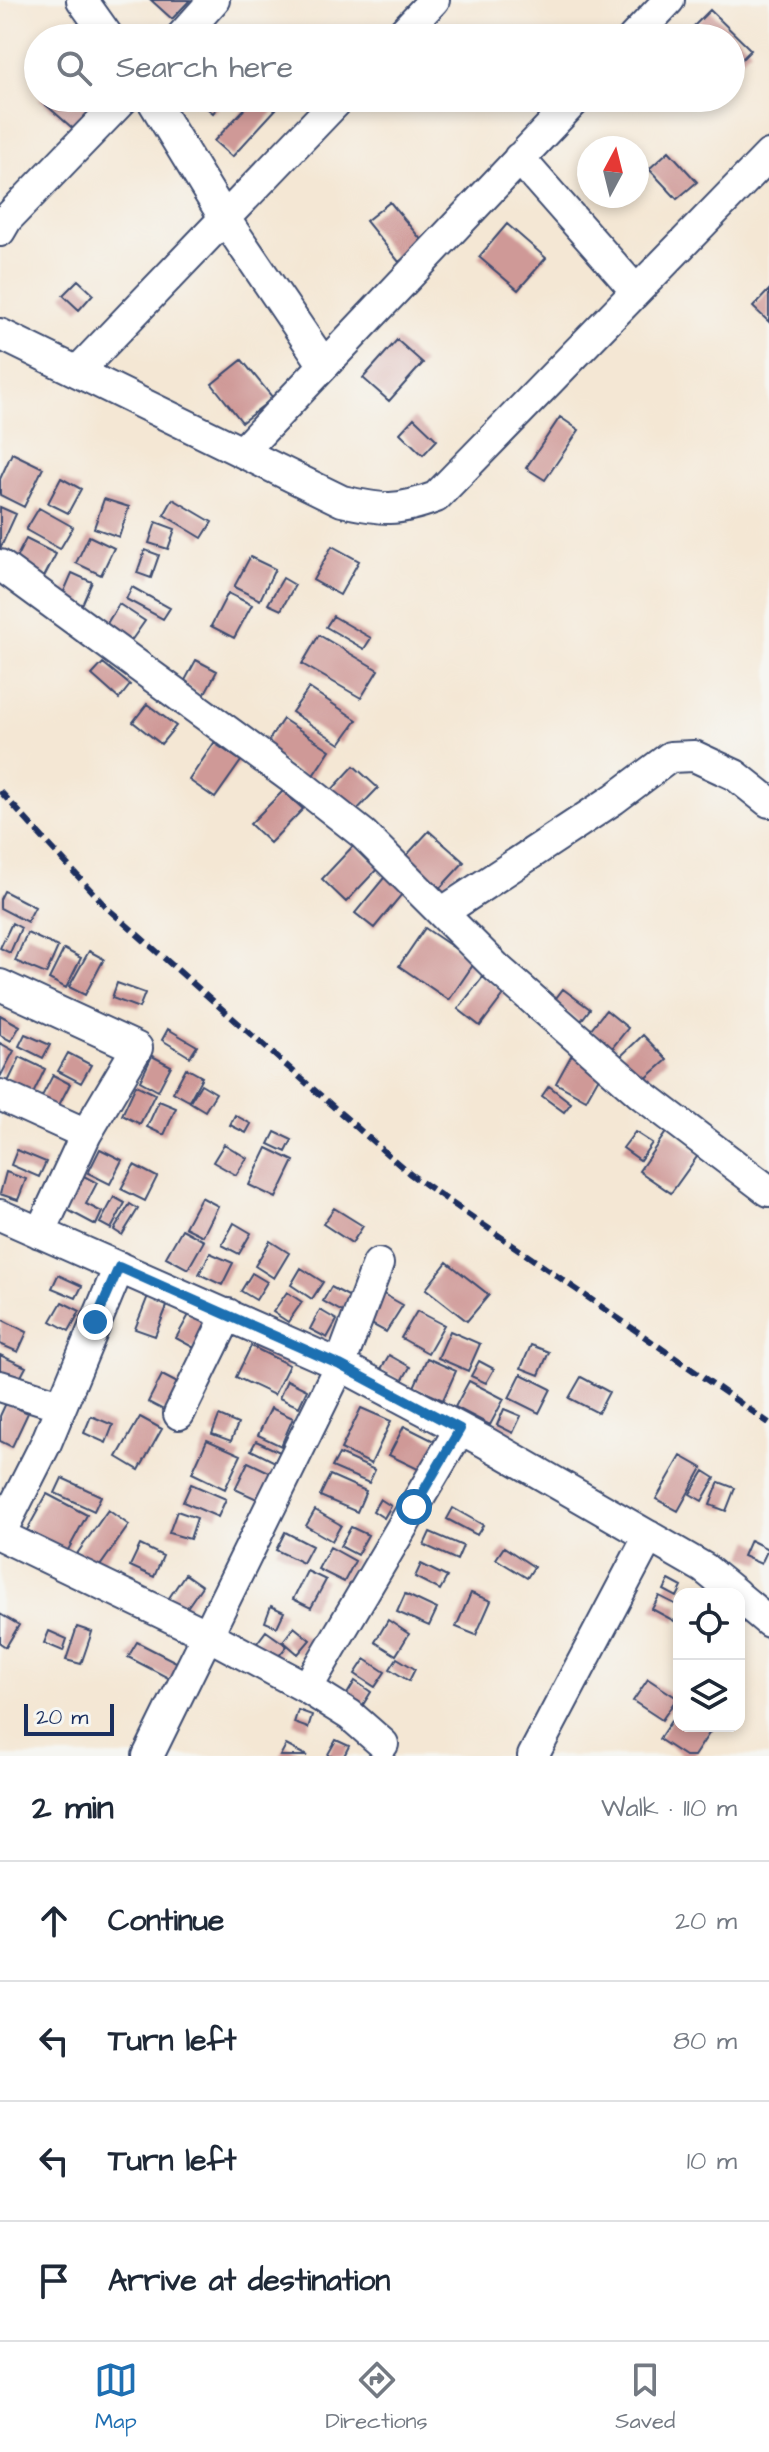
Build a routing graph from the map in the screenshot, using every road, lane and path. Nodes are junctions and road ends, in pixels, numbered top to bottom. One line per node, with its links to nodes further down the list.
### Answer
1 (82, 0): 5 (street)
2 (214, 0): 6 (street)
3 (434, 0): 7 (street)
4 (669, 0): 8 (street)
5 (99, 24)
6 (193, 24)
7 (411, 24)
8 (646, 24)
9 (110, 112): 16 (street)
10 (160, 112): 15 (street)
11 (327, 112): 15 (street)
12 (563, 112): 14 (street)
13 (769, 155): 17 (street)
14 (519, 158): 17 (street); 19 (street)
15 (225, 219): 19 (street); 20 (street)
16 (0, 231)
17 (636, 291): 21 (street)
18 (0, 334): 20 (street)
19 (324, 365): 21 (street)
20 (78, 371): 21 (street)
21 (242, 452)
22 (0, 565): 24 (street)
23 (769, 802): 24 (street)
24 (443, 912): 28 (street)
25 (0, 985): 27 (street)
26 (0, 1095): 27 (street)
27 (86, 1134): 30 (street)
28 (769, 1191)
29 (0, 1215): 30 (street)
30 (40, 1233): 32 (street)
31 (378, 1264): 34 (street)
32 (119, 1267): 33 (street); 36 (street)
33 (228, 1314): 34 (street); 37 (street)
34 (340, 1365): 38 (street); 44 (street)
35 (0, 1386): 36 (street)
36 (60, 1405): 39 (street)
37 (179, 1414)
38 (460, 1429): 40 (street); 45 (street)
39 (0, 1534): 44 (street)
40 (649, 1536): 41 (street); 48 (street)
41 (728, 1588)
42 (745, 1602): 43 (street)
43 (769, 1622)
44 (208, 1635): 45 (street); 47 (street)
45 (307, 1688): 46 (street)
46 (383, 1744)
47 (148, 1756)
48 (533, 1756)

